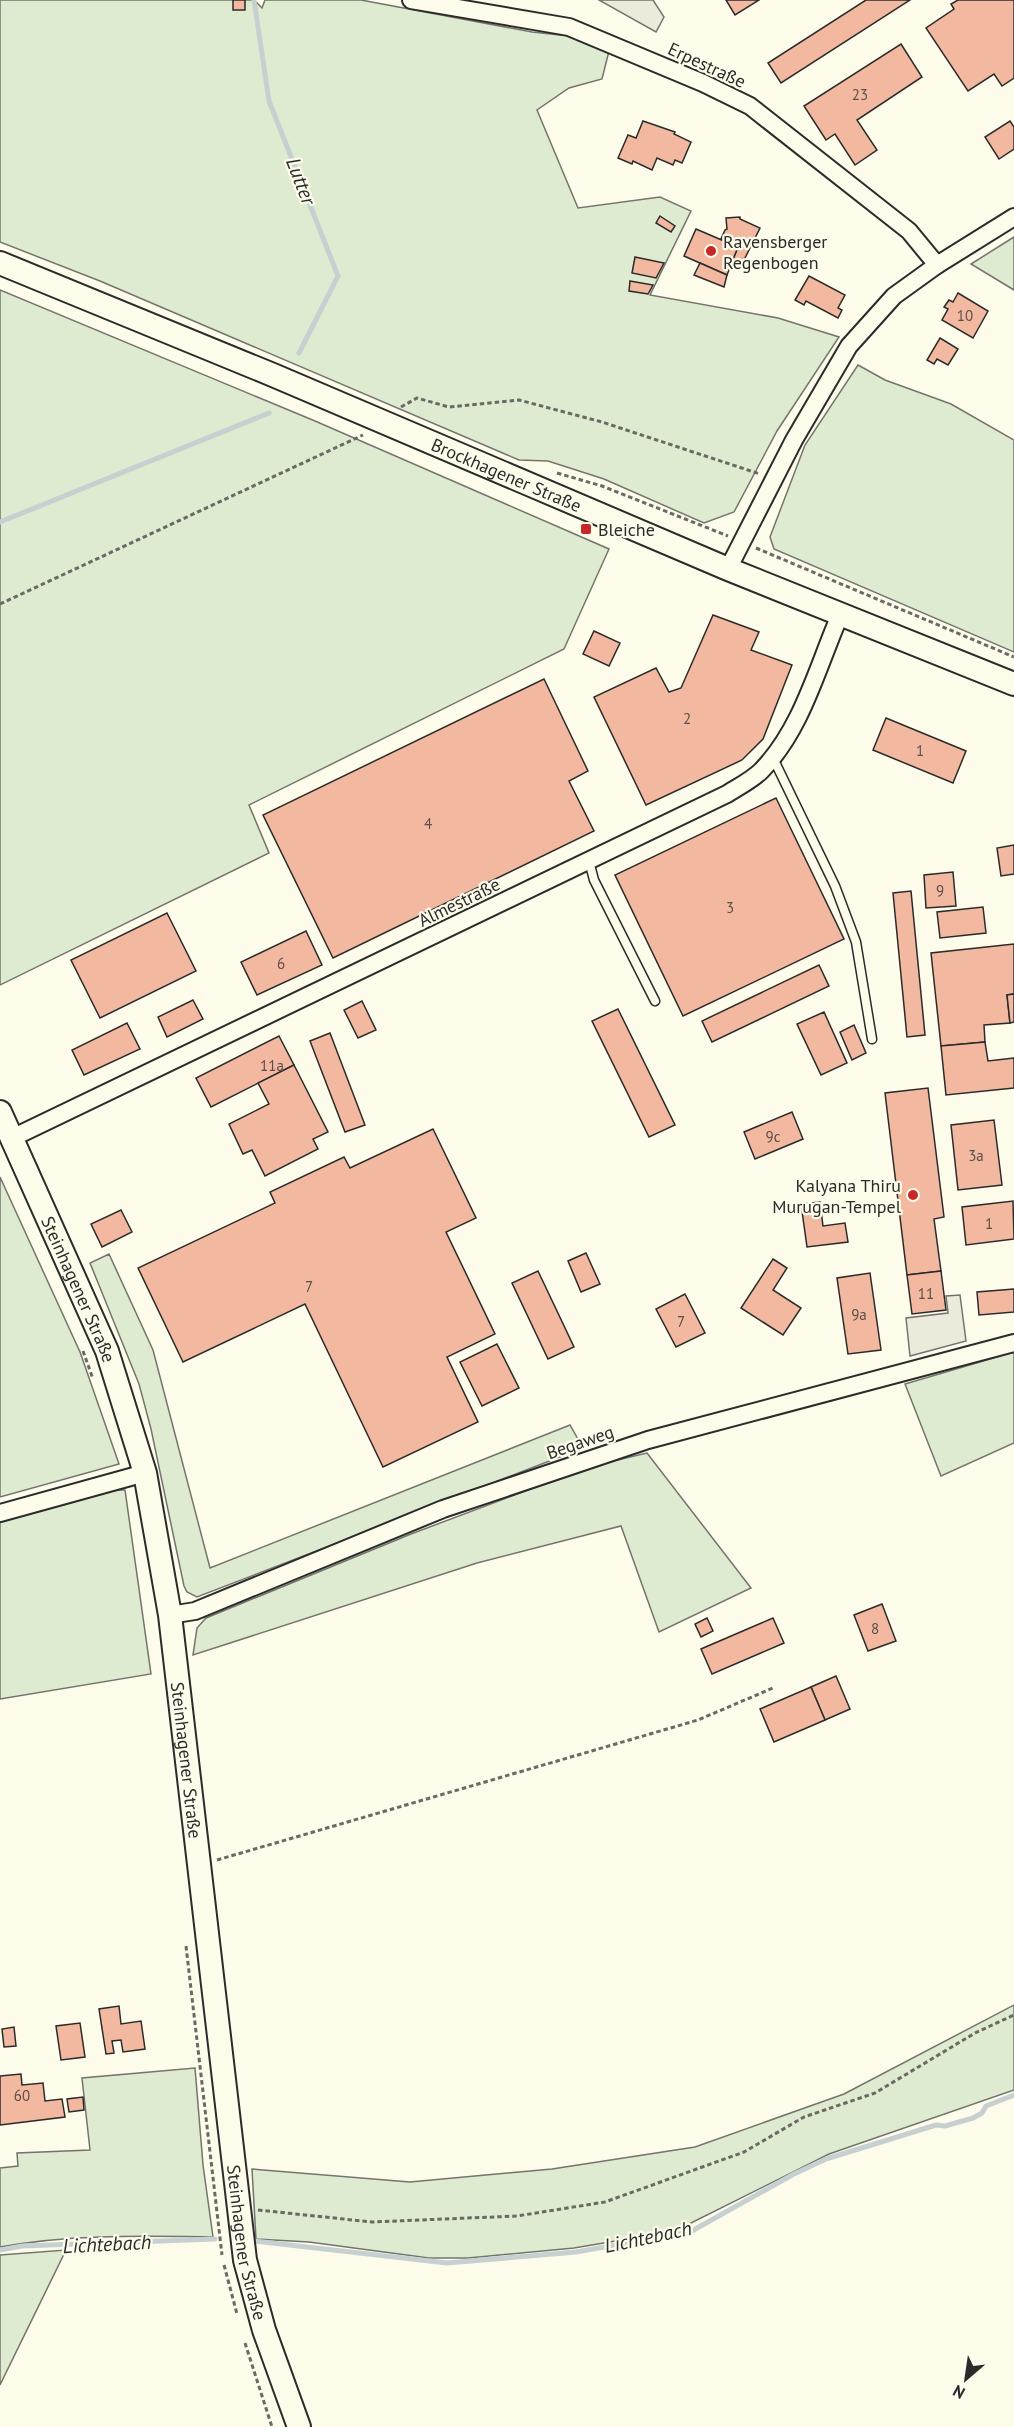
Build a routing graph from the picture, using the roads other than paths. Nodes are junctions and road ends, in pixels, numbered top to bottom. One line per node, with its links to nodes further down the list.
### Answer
1 (411, 0): 4 (street, Erpestraße)
2 (1014, 217): 4 (street)
3 (0, 263): 5 (main road, Brockhagener Straße)
4 (937, 265): 5 (street)
5 (728, 569): 6 (main road, Brockhagener Straße)
6 (840, 615): 7 (main road, Brockhagener Straße); 8 (street, Almestraße)
7 (1014, 684)
8 (773, 758): 9 (street, Almestraße); 11 (lane)
9 (589, 861): 10 (lane); 13 (street, Almestraße)
10 (655, 1001)
11 (872, 1039)
12 (0, 1112): 13 (main road, Steinhagener Straße)
13 (12, 1138): 15 (main road, Steinhagener Straße)
14 (1014, 1343): 17 (street, Begaweg)
15 (145, 1473): 16 (street); 17 (main road, Steinhagener Straße)
16 (0, 1513)
17 (170, 1615): 18 (main road, Steinhagener Straße)
18 (299, 2427)

